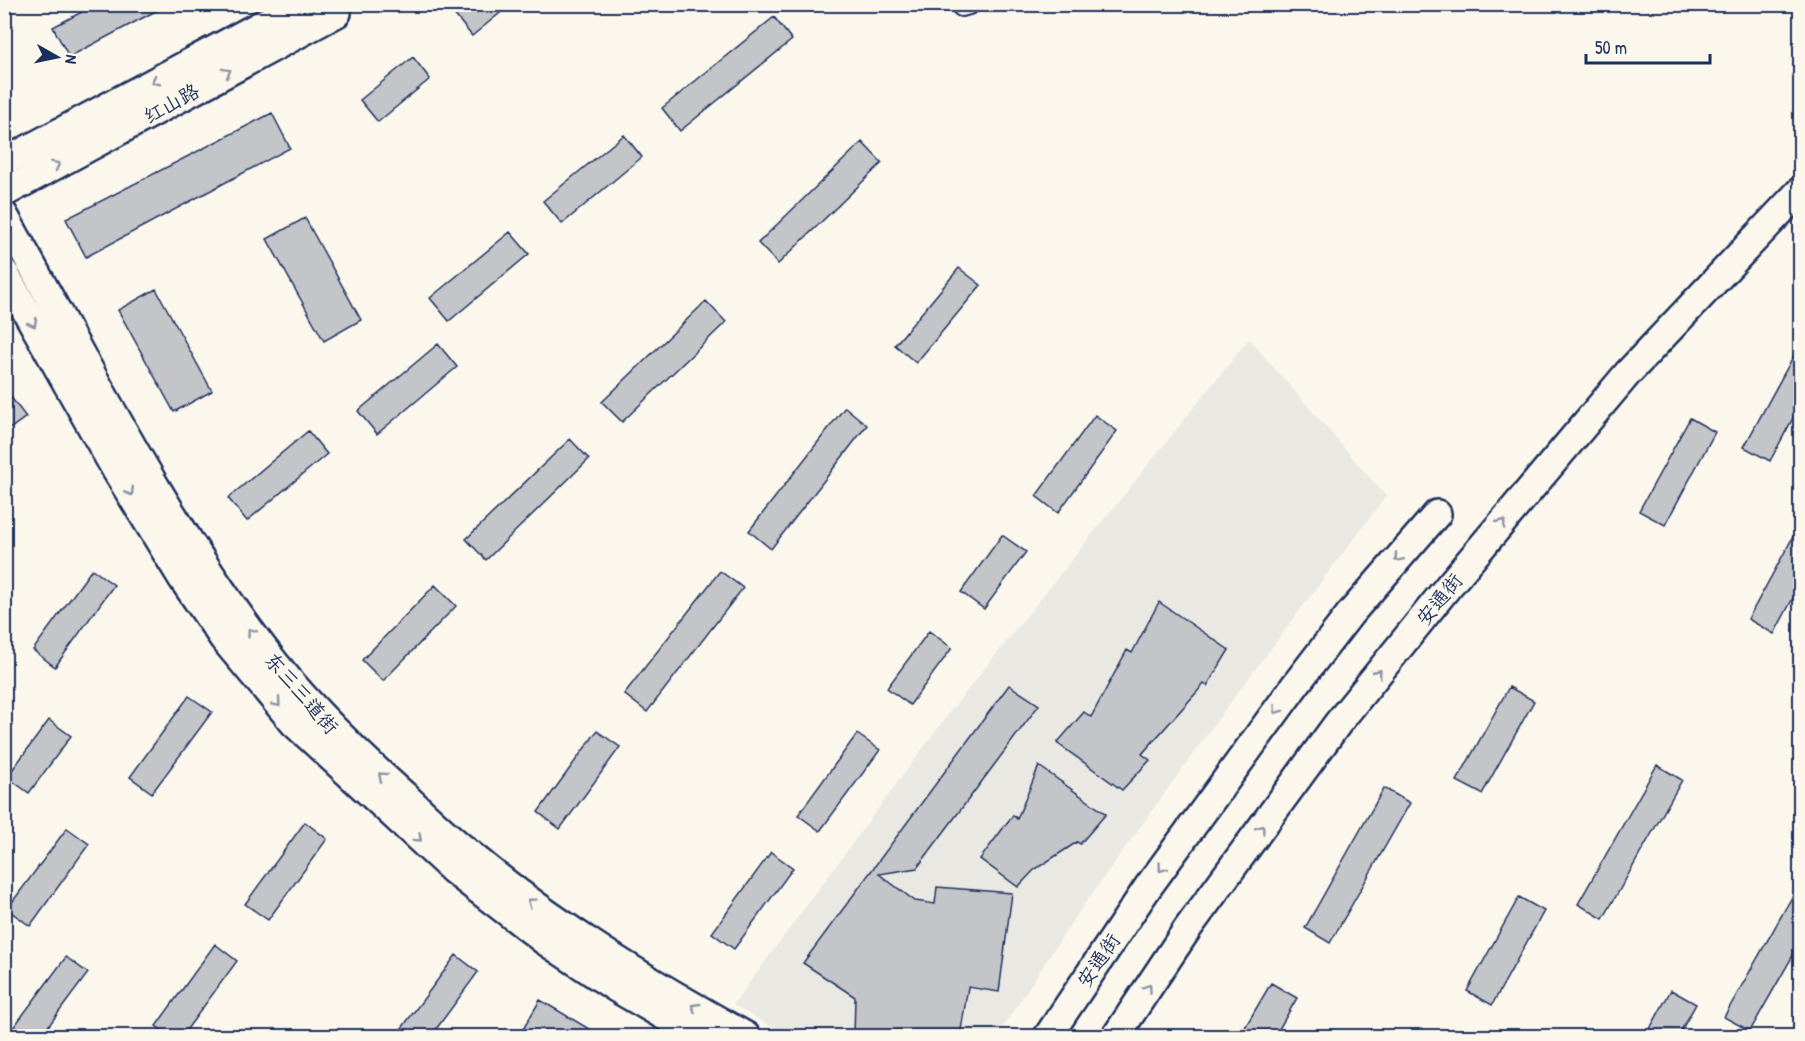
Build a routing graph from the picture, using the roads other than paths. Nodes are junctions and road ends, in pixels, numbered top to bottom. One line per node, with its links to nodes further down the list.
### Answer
1 (300, 4): 3 (main road, 红山路, one-way to 3)
2 (337, 13): 5 (main road, 红山路, one-way to 2)
3 (4, 162)
4 (1800, 191): 12 (main road, 安通街, one-way to 4)
5 (4, 193)
6 (4, 215): 10 (main road, 东三三道街, one-way to 6)
7 (4, 272): 9 (main road, 东三三道街, one-way to 9)
8 (1437, 514): 11 (main road, 安通街, one-way to 11)
9 (699, 1036)
10 (746, 1036)
11 (1048, 1036)
12 (1116, 1036)

